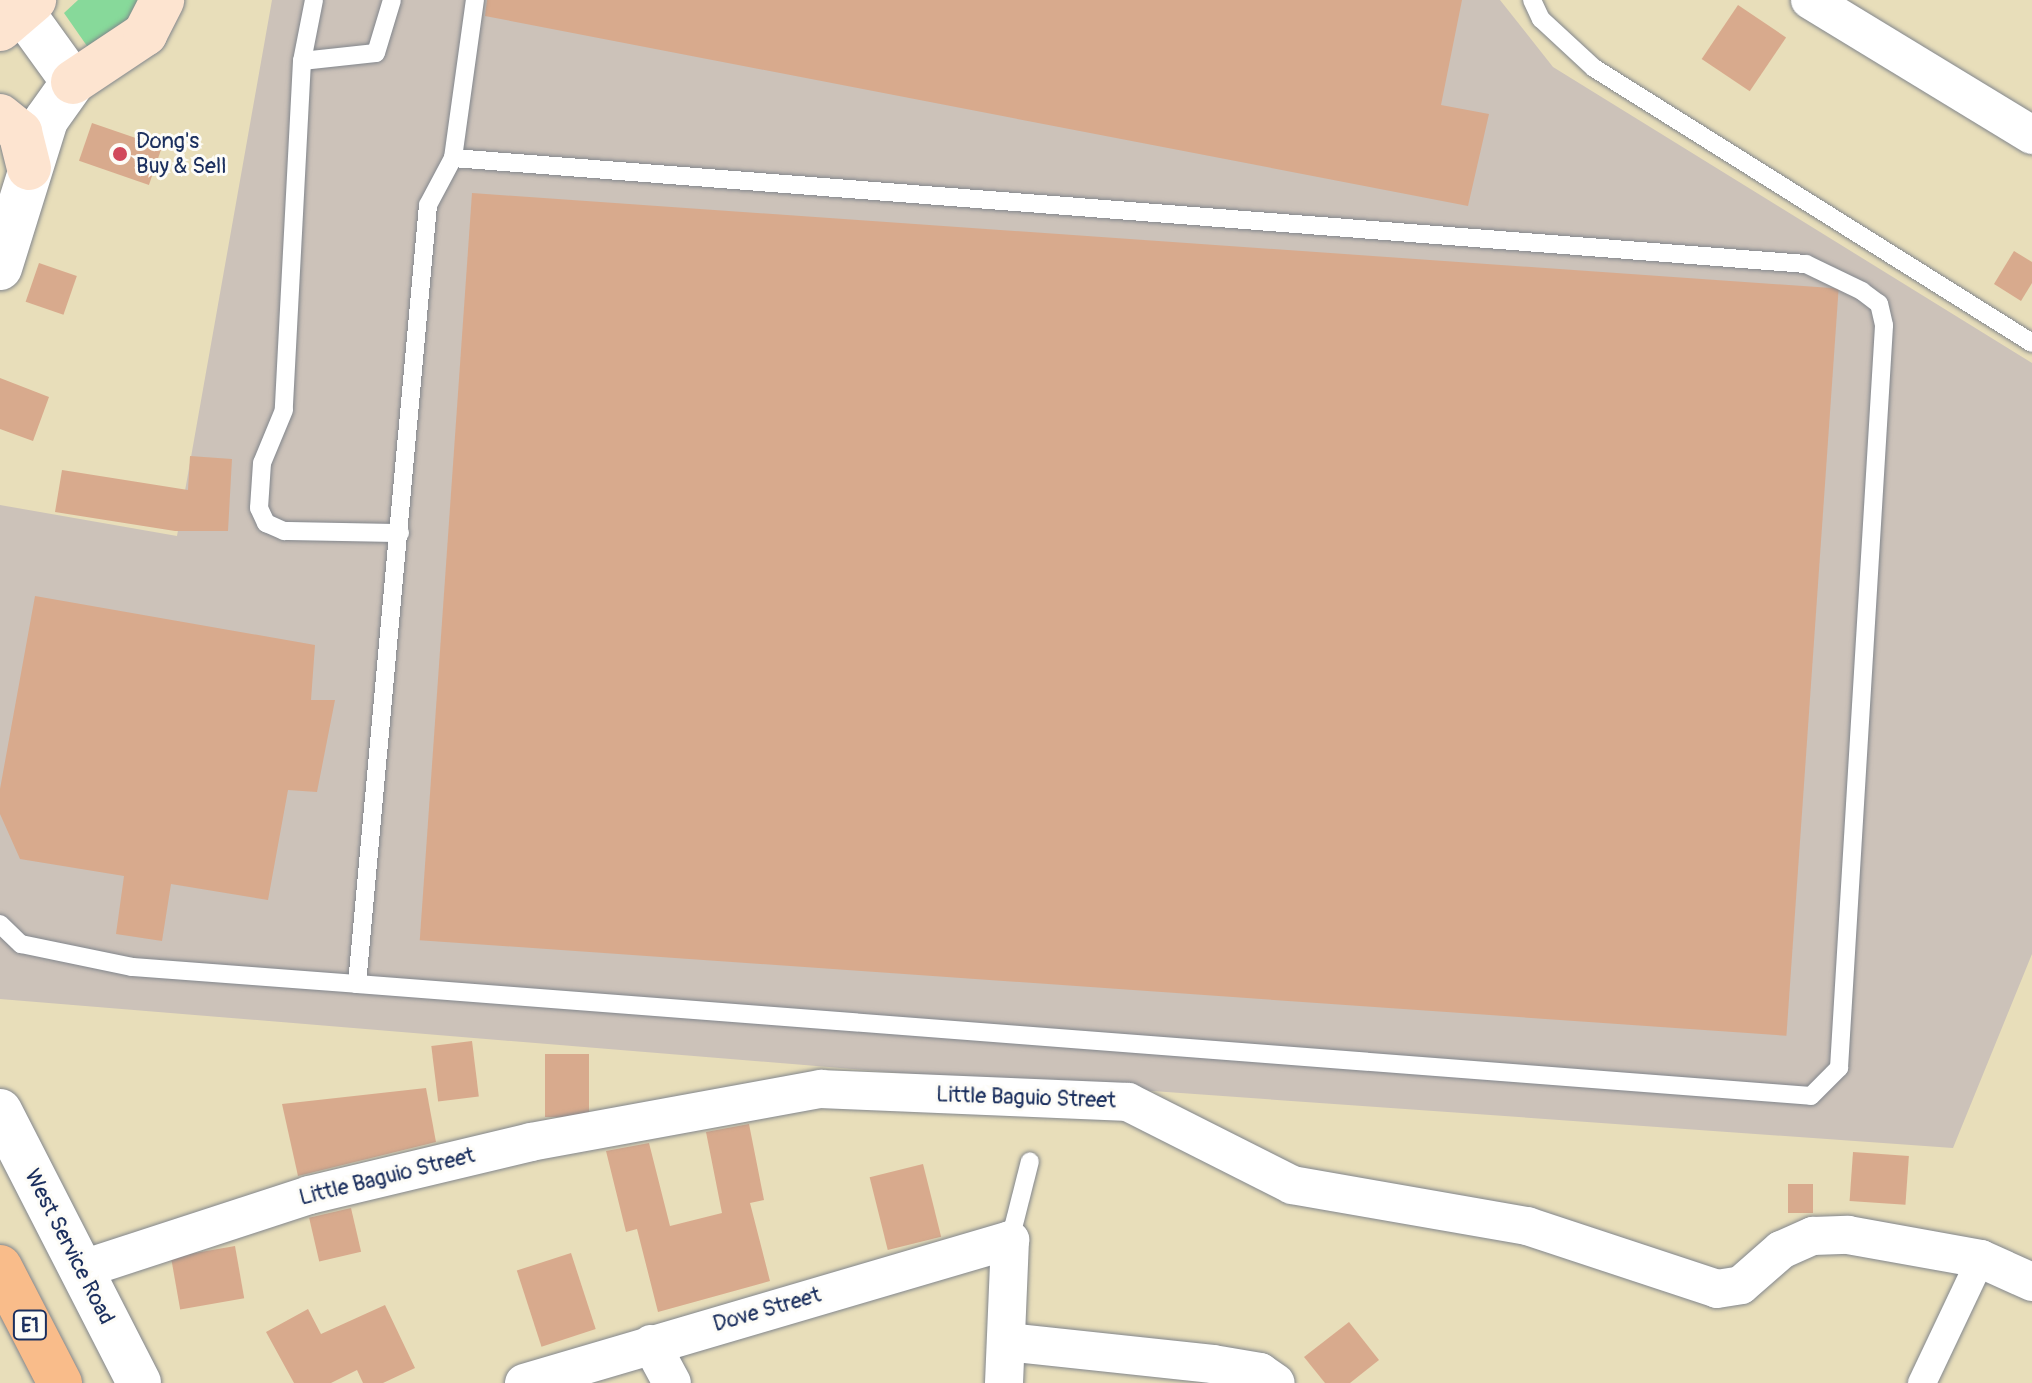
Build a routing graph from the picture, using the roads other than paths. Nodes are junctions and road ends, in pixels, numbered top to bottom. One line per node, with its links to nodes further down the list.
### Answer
1 (162, 0): 9 (main road)
2 (314, 0): 8 (lane)
3 (392, 0): 8 (lane)
4 (475, 0): 12 (lane)
5 (1532, 0): 15 (lane)
6 (1810, 0): 11 (street)
7 (13, 8): 9 (street)
8 (302, 61): 16 (lane)
9 (73, 82): 13 (street)
10 (0, 116): 13 (main road)
11 (2032, 135)
12 (453, 158): 16 (lane); 18 (lane)
13 (29, 168): 14 (street)
14 (0, 268)
15 (2032, 343)
16 (400, 533): 18 (lane)
17 (0, 924): 18 (lane)
18 (357, 984)
19 (0, 1111): 24 (street, West Service Road)
20 (1030, 1161): 21 (lane)
21 (1010, 1240): 26 (street); 27 (street, Dove Street)
22 (1981, 1259): 24 (street, Little Baguio Street); 25 (street, Little Baguio Street); 35 (street)
23 (0, 1267): 29 (highway, E1)
24 (80, 1270): 30 (street, West Service Road)
25 (2032, 1282)
26 (1007, 1342): 28 (street); 33 (street)
27 (651, 1344): 31 (street, Dove Street); 32 (street)
28 (1212, 1374): 34 (street)
29 (60, 1383)
30 (139, 1383)
31 (524, 1383)
32 (672, 1383)
33 (1004, 1383)
34 (1276, 1383)
35 (1922, 1383)

